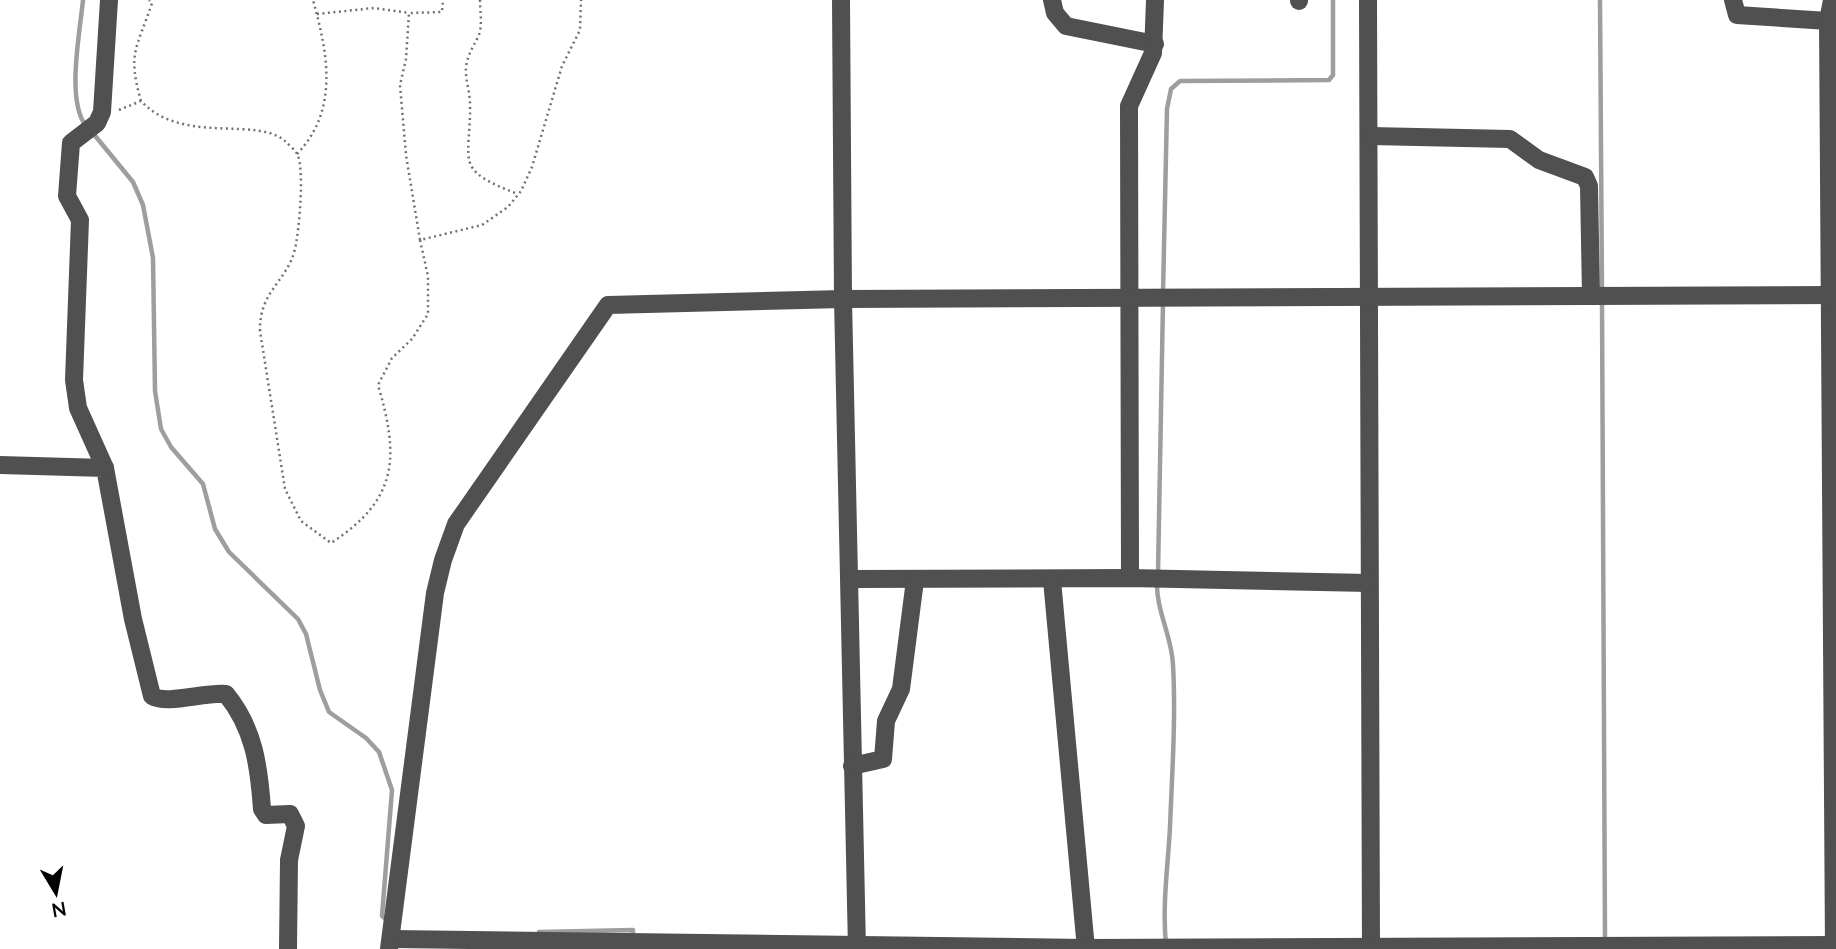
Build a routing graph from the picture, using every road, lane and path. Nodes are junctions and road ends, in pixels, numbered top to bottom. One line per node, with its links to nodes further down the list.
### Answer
1 (108, 0): 19 (street)
2 (157, 0): 13 (path)
3 (313, 0): 15 (path)
4 (443, 0): 14 (path)
5 (480, 0): 22 (path)
6 (582, 0): 22 (path)
7 (842, 0): 28 (street)
8 (1052, 0): 17 (street)
9 (1155, 0): 17 (street)
10 (1368, 0): 20 (street)
11 (1733, 0): 16 (street)
12 (1832, 0): 16 (street)
13 (151, 2): 18 (path)
14 (409, 13): 15 (path); 23 (path)
15 (317, 14): 21 (path)
16 (1828, 21): 24 (street)
17 (1155, 44): 27 (street)
18 (141, 102): 19 (path); 21 (path)
19 (102, 112): 30 (street)
20 (1371, 136): 25 (street); 26 (street)
21 (297, 153): 23 (path)
22 (518, 194): 23 (path)
23 (419, 240)
24 (1833, 295): 25 (street); 38 (street)
25 (1591, 296): 26 (street)
26 (1371, 297): 27 (street); 35 (street)
27 (1131, 298): 28 (street); 31 (street)
28 (843, 299): 32 (street); 37 (street)
29 (0, 465): 30 (street)
30 (105, 468): 43 (street)
31 (1130, 578): 34 (street); 35 (street)
32 (851, 579): 33 (street); 36 (street)
33 (915, 580): 34 (street); 36 (street)
34 (1052, 580): 40 (street)
35 (1369, 583): 42 (street)
36 (852, 766): 39 (street)
37 (391, 944): 39 (street)
38 (1835, 946): 42 (street)
39 (857, 947): 40 (street)
40 (1086, 948): 41 (street)
41 (1178, 948): 42 (street)
42 (1371, 948)
43 (288, 949)

